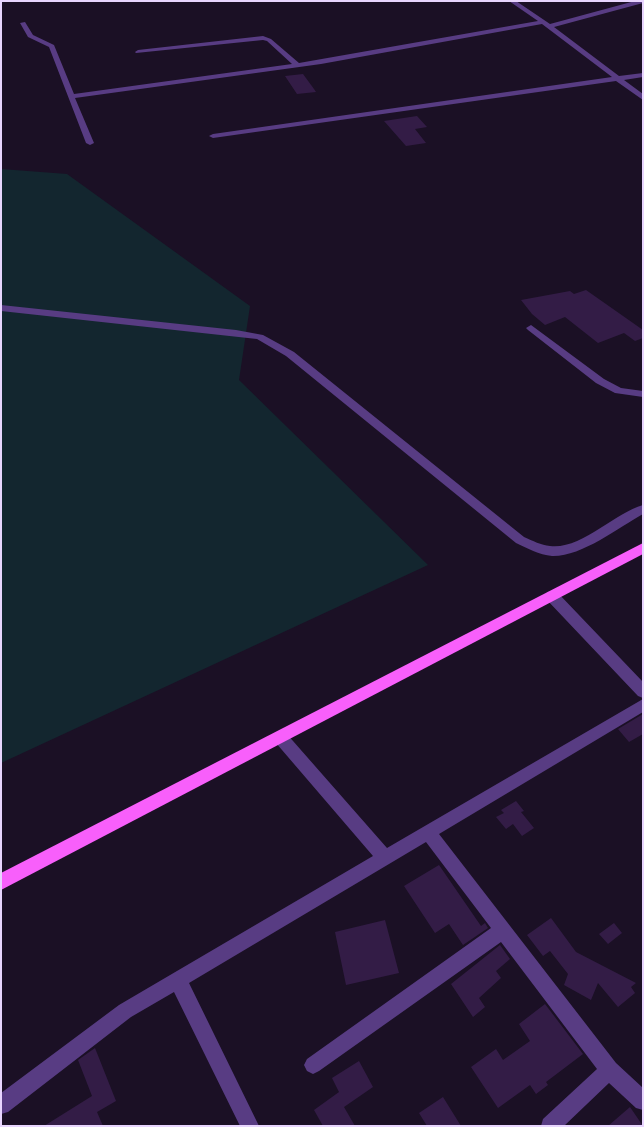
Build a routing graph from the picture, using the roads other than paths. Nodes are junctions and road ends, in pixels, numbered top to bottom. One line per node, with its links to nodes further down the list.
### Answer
1 (512, 1): 4 (street)
2 (643, 1): 4 (street)
3 (24, 23): 9 (street)
4 (547, 24): 6 (street); 8 (street)
5 (138, 52): 6 (street)
6 (297, 65): 9 (street)
7 (643, 75): 8 (street)
8 (618, 78): 10 (street); 11 (street)
9 (71, 96): 12 (street)
10 (643, 98)
11 (213, 136)
12 (90, 143)
13 (1, 308): 16 (street)
14 (531, 328): 15 (street)
15 (643, 394)
16 (643, 509)
17 (643, 548): 18 (main road)
18 (552, 596): 19 (street); 21 (main road)
19 (643, 692)
20 (643, 705): 22 (street)
21 (281, 738): 23 (street); 24 (main road)
22 (429, 833): 23 (street); 25 (street)
23 (385, 858): 26 (street)
24 (1, 882)
25 (503, 930): 27 (street); 28 (street)
26 (178, 980): 30 (street); 31 (street)
27 (313, 1065)
28 (609, 1070): 29 (street); 32 (street)
29 (643, 1101)
30 (1, 1105)
31 (250, 1126)
32 (550, 1126)

